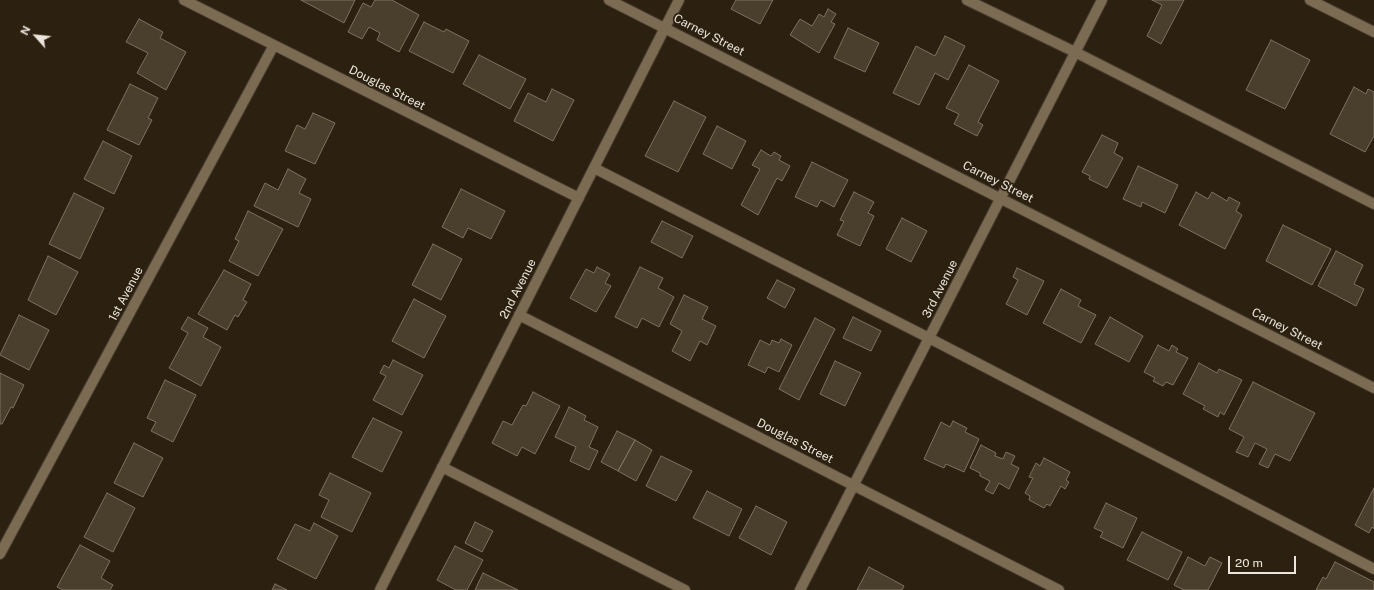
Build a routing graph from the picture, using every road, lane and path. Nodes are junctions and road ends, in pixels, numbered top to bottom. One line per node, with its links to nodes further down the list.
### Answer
1 (184, 0): 9 (street, Douglas Street)
2 (609, 0): 7 (street, Carney Street)
3 (679, 0): 7 (street, 2nd Avenue)
4 (967, 0): 10 (street)
5 (1102, 0): 10 (street, 3rd Avenue)
6 (1310, 0): 8 (street)
7 (666, 27): 11 (street, 2nd Avenue); 13 (street, Carney Street)
8 (1374, 32)
9 (274, 45): 12 (street, Douglas Street); 20 (street, 1st Avenue)
10 (1075, 52): 13 (street, 3rd Avenue); 14 (street)
11 (594, 168): 12 (street, 2nd Avenue); 16 (street)
12 (579, 198): 15 (street, 2nd Avenue)
13 (1001, 198): 16 (street, 3rd Avenue); 17 (street, Carney Street)
14 (1374, 204)
15 (519, 315): 18 (street, 2nd Avenue); 19 (street, Douglas Street)
16 (930, 338): 19 (street, 3rd Avenue); 21 (street)
17 (1374, 388)
18 (442, 467): 22 (street, 2nd Avenue); 23 (street)
19 (854, 486): 24 (street, 3rd Avenue); 25 (street, Douglas Street)
20 (0, 554)
21 (1374, 569)
22 (380, 590)
23 (685, 590)
24 (800, 590)
25 (1059, 590)

